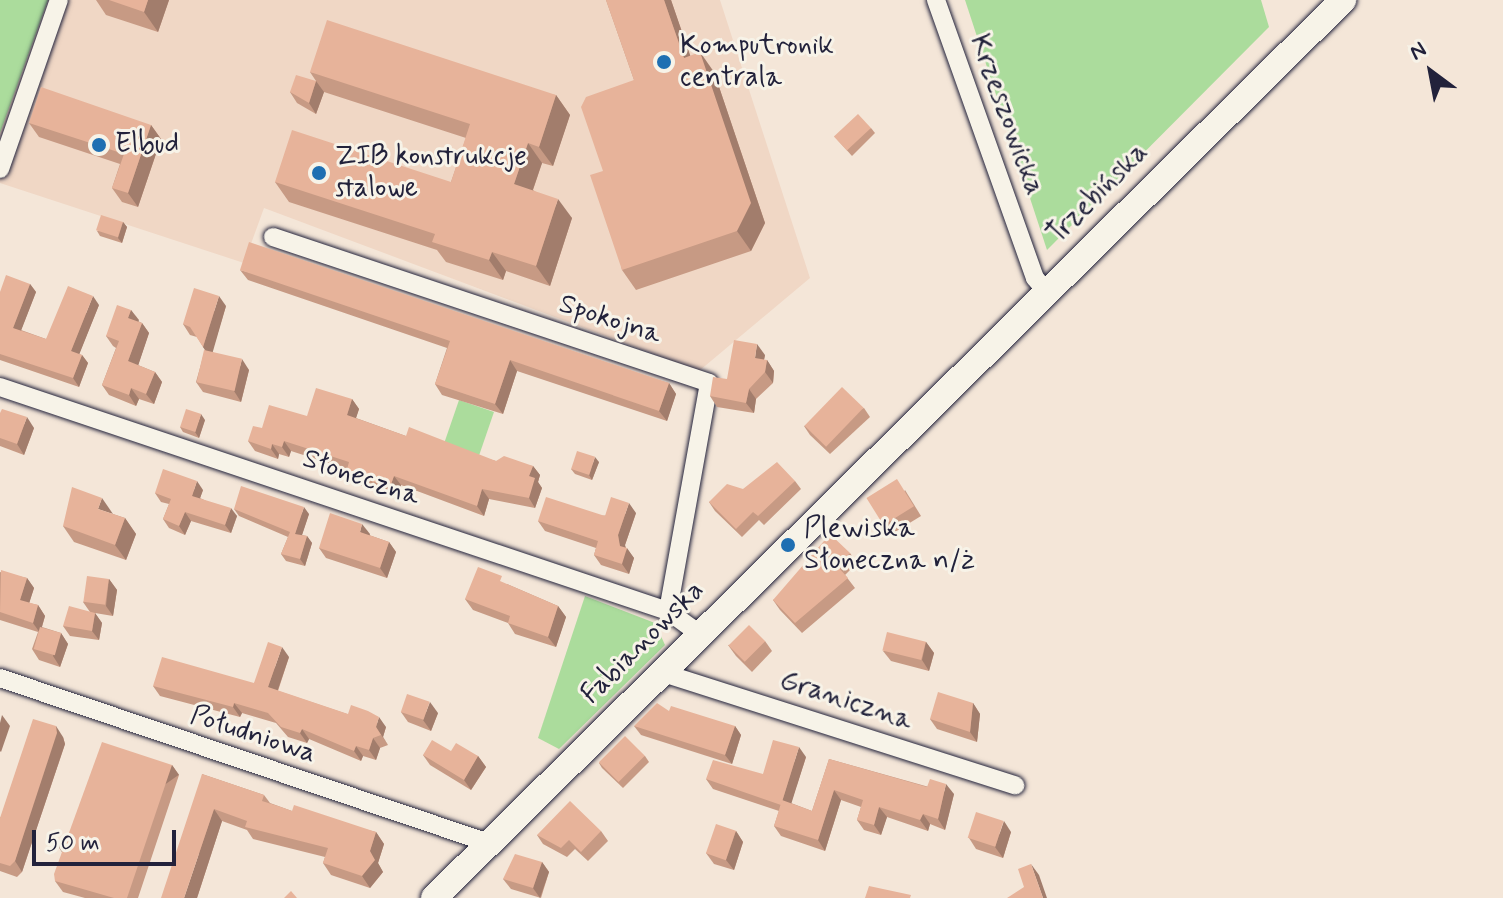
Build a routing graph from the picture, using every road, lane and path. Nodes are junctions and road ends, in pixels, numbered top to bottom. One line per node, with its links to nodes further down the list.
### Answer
1 (59, 0): 4 (street)
2 (936, 0): 6 (street, Krzeszowicka)
3 (1343, 0): 6 (street, Trzebińska)
4 (0, 169)
5 (273, 237): 9 (street, Spokojna)
6 (1046, 291): 8 (street, Trzebińska)
7 (0, 387): 9 (street, Słoneczna)
8 (899, 436): 10 (street, Fabianowska)
9 (668, 611): 10 (street, Słoneczna)
10 (698, 633): 11 (street, Fabianowska)
11 (660, 672): 13 (street, Graniczna); 14 (street, Fabianowska)
12 (0, 678): 14 (street, Południowa)
13 (1015, 785)
14 (489, 843): 15 (street, Fabianowska)
15 (434, 898)

